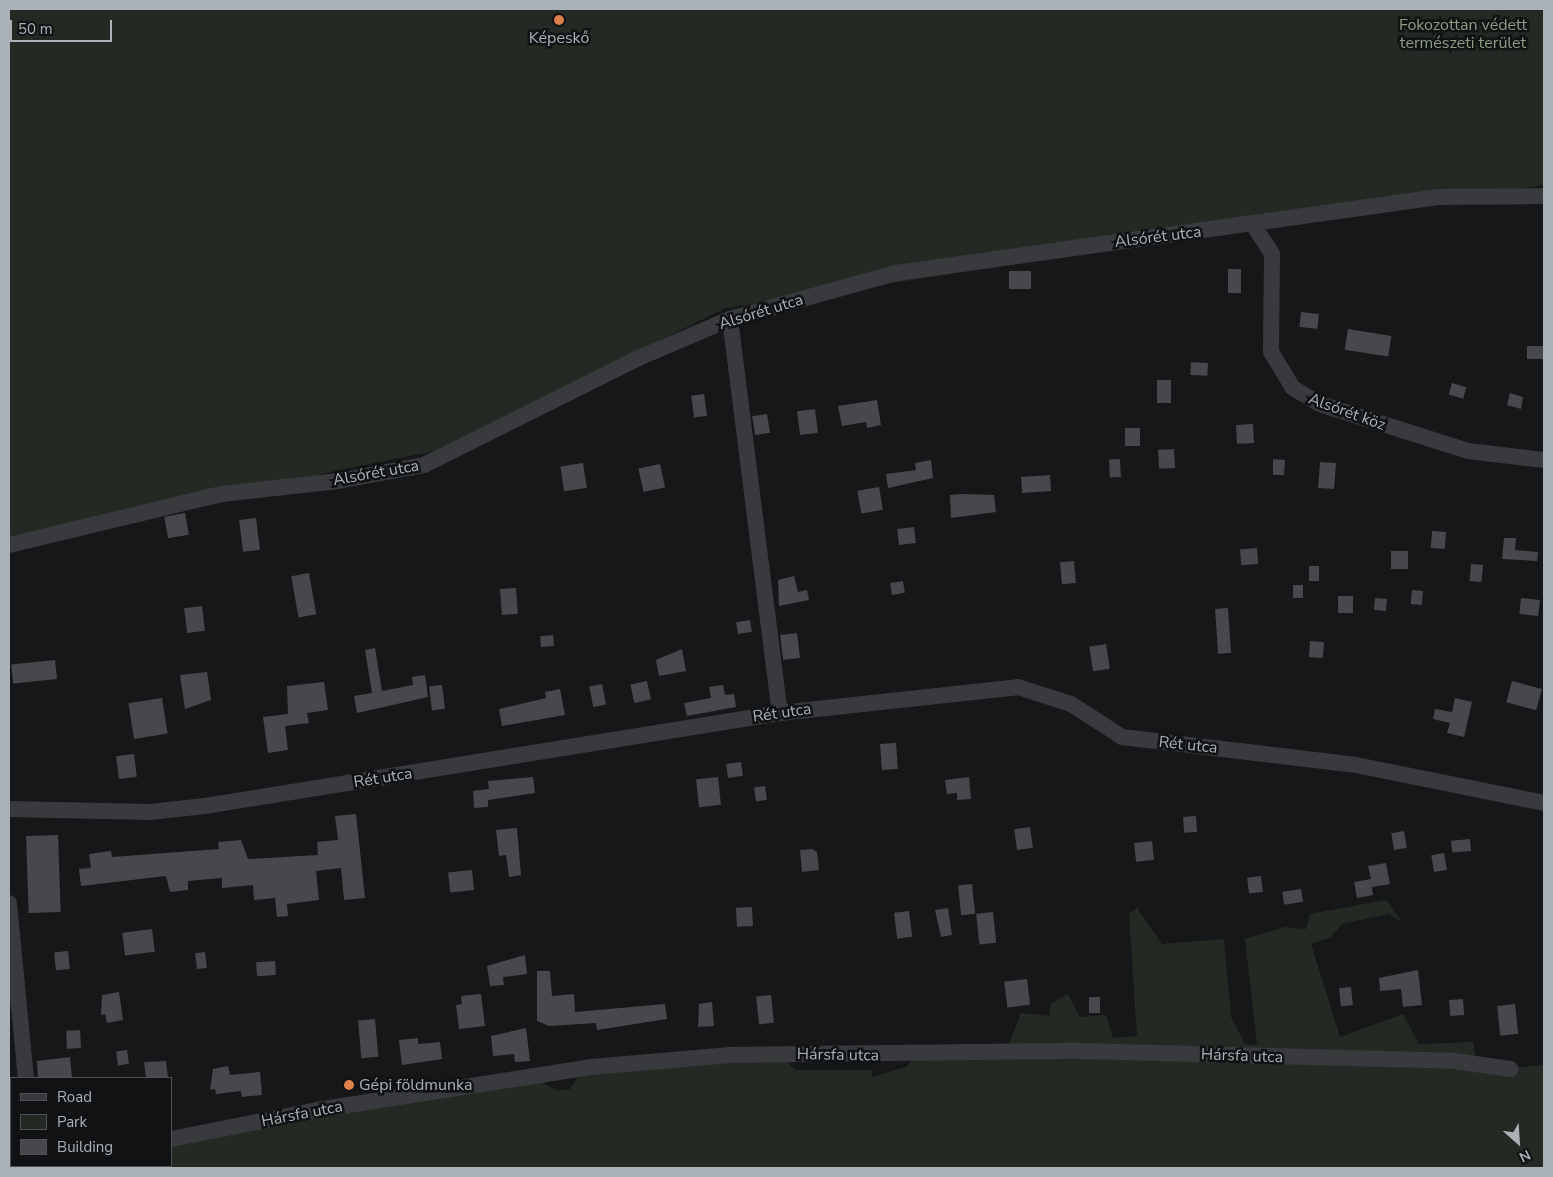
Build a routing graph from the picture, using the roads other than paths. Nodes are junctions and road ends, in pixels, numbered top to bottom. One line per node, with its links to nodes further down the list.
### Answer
1 (1544, 196): 2 (street, Alsórét utca)
2 (1254, 226): 3 (street, Alsórét utca); 4 (street, Alsórét köz)
3 (730, 319): 5 (street, Alsórét utca); 6 (street)
4 (1544, 460)
5 (9, 545)
6 (780, 712): 7 (street, Rét utca); 8 (street, Rét utca)
7 (1544, 803)
8 (9, 809)
9 (9, 904): 11 (street)
10 (1510, 1069): 12 (street, Hársfa utca)
11 (26, 1077)
12 (172, 1139)

